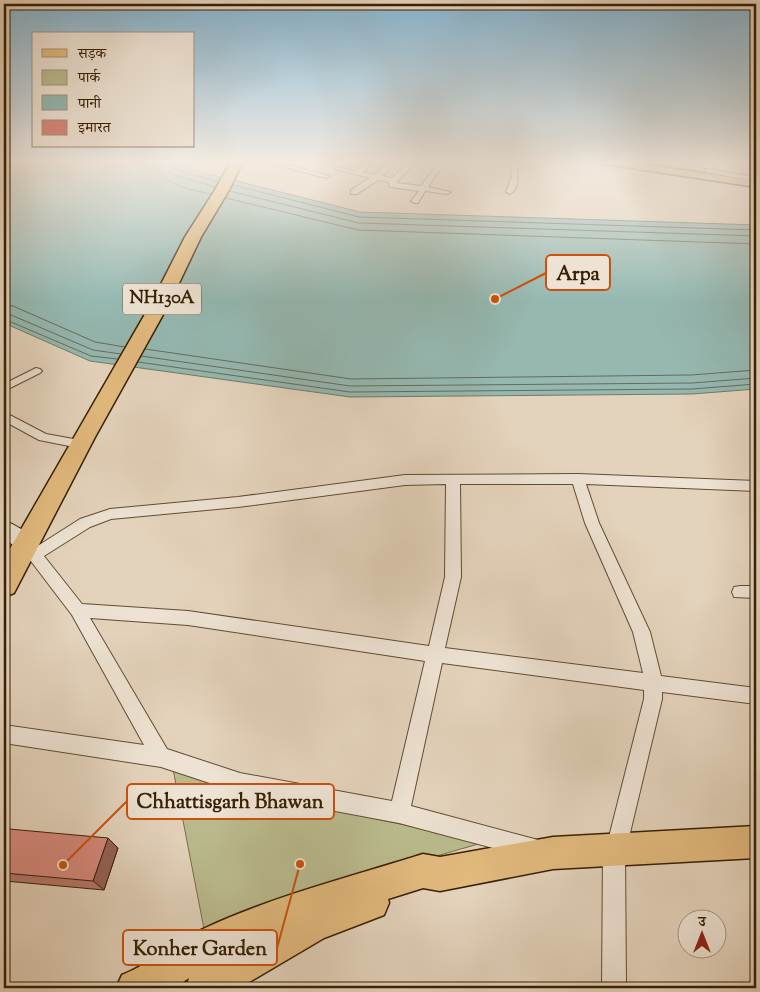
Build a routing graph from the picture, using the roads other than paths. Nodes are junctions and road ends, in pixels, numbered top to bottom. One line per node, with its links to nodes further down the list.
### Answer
1 (211, 207): 5 (highway, NH130A)
2 (36, 371): 3 (street)
3 (4, 388)
4 (4, 416): 5 (street)
5 (82, 440): 10 (highway, NH130A)
6 (578, 478): 7 (street); 8 (street); 16 (street)
7 (453, 479): 10 (street); 15 (street)
8 (756, 486)
9 (4, 528): 10 (main road)
10 (30, 549): 11 (highway, NH130A); 14 (street)
11 (4, 585)
12 (740, 592): 13 (street)
13 (756, 592)
14 (78, 610): 15 (street); 19 (street)
15 (436, 655): 16 (street); 20 (street)
16 (654, 683): 17 (street); 22 (street)
17 (756, 696)
18 (4, 734): 19 (street)
19 (161, 757): 20 (street)
20 (399, 813): 23 (street)
21 (756, 842): 22 (main road)
22 (614, 850): 23 (main road); 27 (street)
23 (553, 853): 24 (main road)
24 (440, 874): 25 (main road); 26 (main road)
25 (142, 987)
26 (204, 988)
27 (614, 988)

